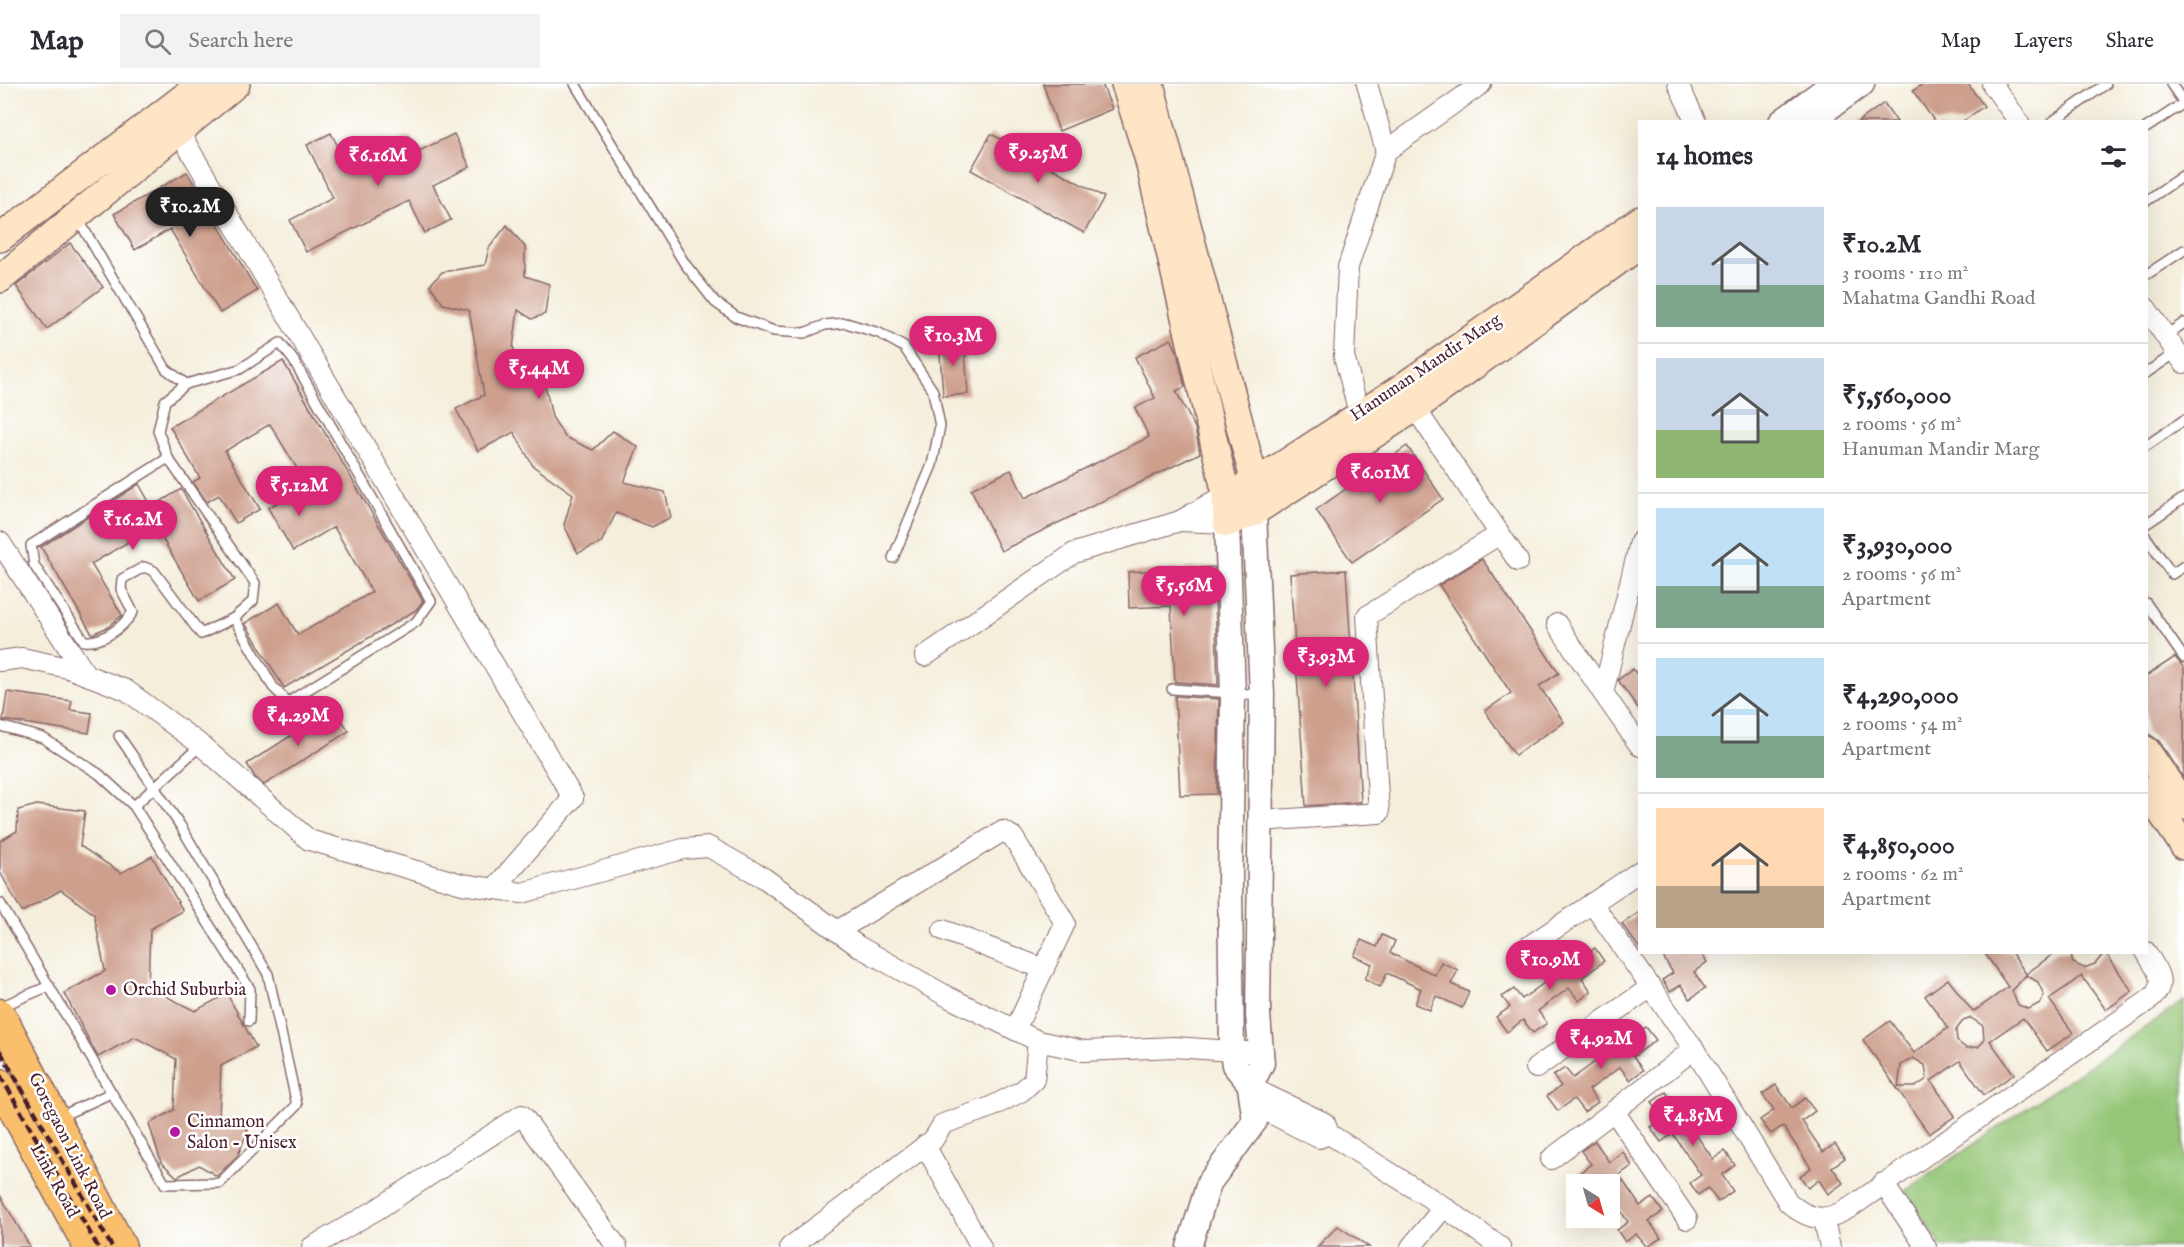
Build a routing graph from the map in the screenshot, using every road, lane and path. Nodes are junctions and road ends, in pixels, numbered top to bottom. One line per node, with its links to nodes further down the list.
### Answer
1 (236, 84): 20 (main road)
2 (575, 84): 55 (lane)
3 (1125, 84): 45 (main road)
4 (1150, 84): 44 (main road)
5 (1367, 84): 22 (street)
6 (1481, 84): 22 (street)
7 (1678, 84): 15 (street)
8 (1832, 84): 16 (street)
9 (1862, 84): 17 (street)
10 (1992, 84): 18 (street)
11 (2106, 84): 19 (lane)
12 (2171, 84): 14 (lane)
13 (193, 87): 20 (main road)
14 (2184, 103): 21 (lane)
15 (1695, 120)
16 (1784, 120)
17 (1812, 120)
18 (2018, 120)
19 (2055, 120)
20 (173, 122): 25 (main road); 27 (main road); 81 (street)
21 (2148, 127)
22 (1386, 151): 39 (street)
23 (2184, 175): 24 (lane)
24 (2148, 200)
25 (76, 215): 31 (main road); 37 (lane)
26 (1638, 221): 39 (main road, Hanuman Mandir Marg)
27 (0, 238)
28 (1638, 246): 38 (main road, Hanuman Mandir Marg)
29 (2184, 250): 30 (lane)
30 (2148, 274)
31 (0, 279)
32 (2148, 311): 34 (street)
33 (2184, 323): 34 (lane)
34 (2165, 336): 35 (street)
35 (2180, 358): 36 (lane)
36 (2148, 372)
37 (186, 384): 43 (lane); 59 (lane)
38 (1414, 408): 42 (main road, Hanuman Mandir Marg); 51 (street)
39 (1359, 414): 42 (main road, Hanuman Mandir Marg)
40 (2184, 420): 41 (lane)
41 (2148, 445)
42 (1319, 455): 44 (main road, Hanuman Mandir Marg); 47 (main road, Hanuman Mandir Marg)
43 (168, 458): 59 (lane); 59 (lane)
44 (1255, 483): 45 (main road, Hanuman Mandir Marg); 47 (main road)
45 (1226, 494): 48 (street, Hanuman Mandir Marg); 49 (main road)
46 (2184, 498): 50 (lane)
47 (1254, 512): 49 (main road, Hanuman Mandir Marg); 68 (street)
48 (1180, 521): 49 (street, Hanuman Mandir Marg); 61 (street)
49 (1227, 523): 66 (street)
50 (2148, 523)
51 (1500, 534): 56 (street); 78 (street)
52 (2148, 540): 57 (lane)
53 (0, 542): 64 (street)
54 (1638, 550): 67 (street)
55 (893, 558)
56 (1518, 561)
57 (2184, 566)
58 (2148, 606): 62 (lane)
59 (234, 618)
60 (1557, 624): 67 (street)
61 (926, 656)
62 (2184, 658)
63 (0, 661): 64 (street)
64 (86, 675): 72 (street)
65 (1172, 689): 66 (lane)
66 (1233, 693): 68 (lane); 97 (street)
67 (1603, 693): 71 (street)
68 (1262, 695): 78 (street)
69 (0, 726): 76 (lane)
70 (119, 736): 74 (lane)
71 (1638, 743)
72 (201, 745): 74 (lane); 81 (street)
73 (2148, 753): 77 (main road)
74 (154, 788): 76 (lane); 102 (lane)
75 (2148, 793): 79 (main road)
76 (134, 806): 93 (lane)
77 (2184, 806)
78 (1259, 821): 98 (street)
79 (2184, 846)
80 (1638, 872): 83 (street)
81 (494, 889): 85 (street)
82 (0, 903): 89 (lane)
83 (1592, 903): 86 (street); 90 (street)
84 (943, 930): 88 (street)
85 (837, 931): 88 (street); 94 (street)
86 (1522, 951)
87 (2146, 954): 107 (street)
88 (1044, 969): 94 (street)
89 (49, 986): 91 (lane); 102 (lane)
90 (1651, 987): 96 (street); 99 (street)
91 (0, 1007)
92 (0, 1014): 104 (main road, Goregaon Link Road)
93 (249, 1022)
94 (1015, 1030): 95 (street)
95 (1038, 1041): 97 (street); 105 (street)
96 (1694, 1049): 103 (street); 110 (street)
97 (1232, 1052): 98 (street); 101 (street)
98 (1261, 1053): 101 (street)
99 (1536, 1068)
100 (0, 1084): 111 (main road, Link Road)
101 (1251, 1092): 108 (street); 117 (street)
102 (111, 1093): 104 (lane)
103 (1614, 1111): 106 (street); 109 (street)
104 (55, 1119): 112 (main road, Goregaon Link Road)
105 (925, 1145): 115 (street); 116 (street)
106 (1551, 1159)
107 (1883, 1183): 110 (street); 121 (street)
108 (1444, 1207): 118 (street); 119 (street)
109 (1687, 1219)
110 (1824, 1220): 120 (street)
111 (89, 1247)
112 (121, 1247)
113 (312, 1247): 114 (street)
114 (617, 1247)
115 (790, 1247)
116 (981, 1247)
117 (1189, 1247)
118 (1411, 1247)
119 (1500, 1247)
120 (1830, 1247)
121 (1926, 1247)

